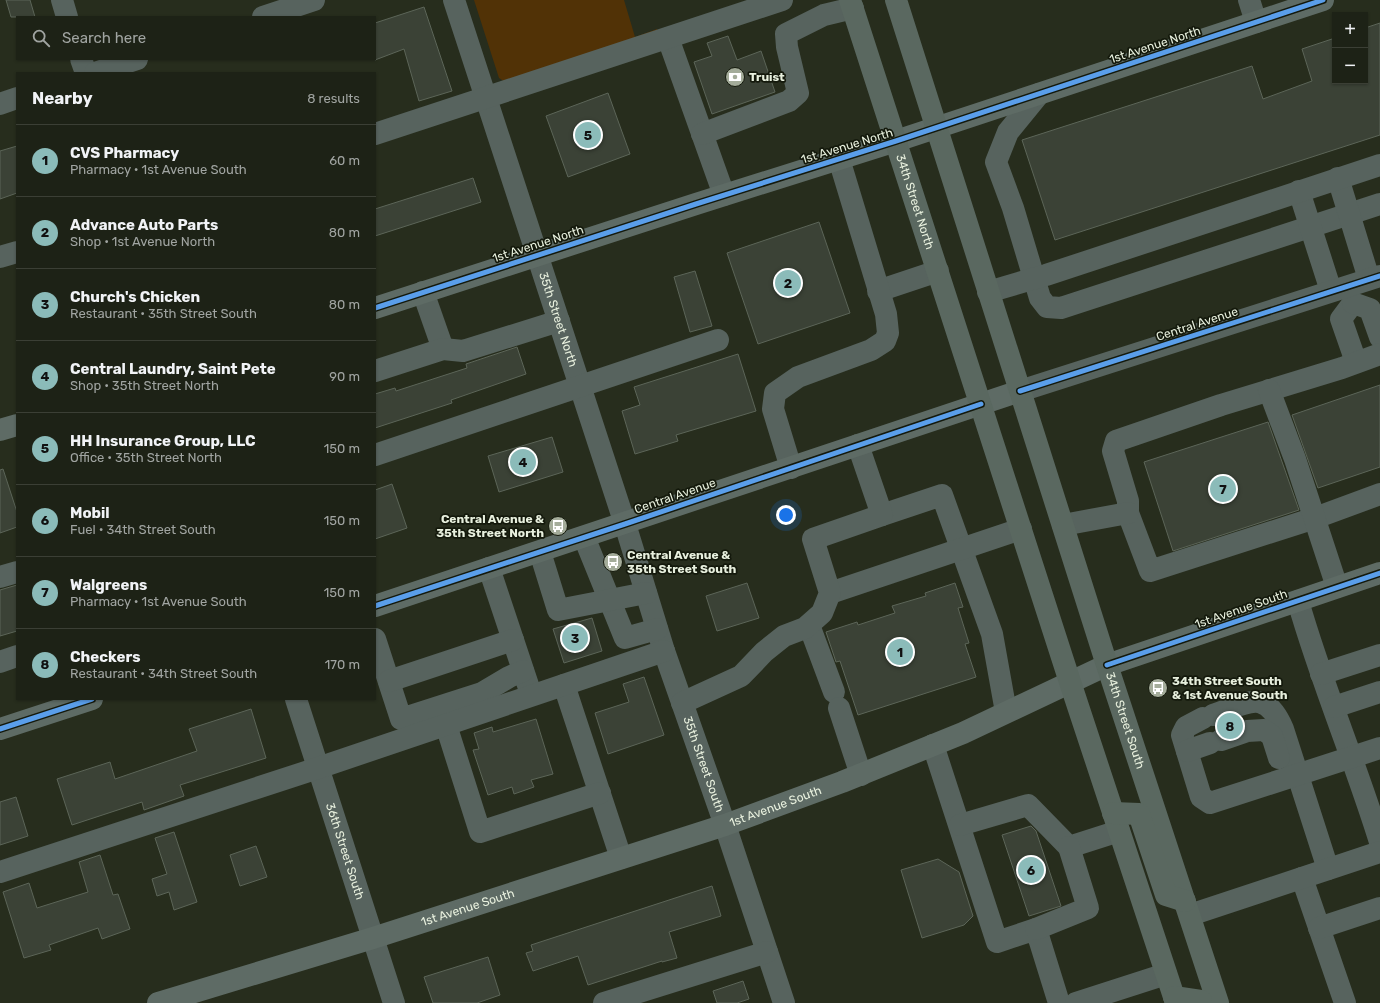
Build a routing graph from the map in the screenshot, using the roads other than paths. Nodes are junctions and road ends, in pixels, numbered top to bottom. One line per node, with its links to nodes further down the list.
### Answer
1 (62, 0): 9 (street)
2 (314, 0): 10 (street)
3 (454, 0): 19 (street, 35th Street North)
4 (782, 0): 12 (street)
5 (896, 0): 21 (highway)
6 (1249, 0): 11 (street)
7 (1323, 0): 11 (main road, 1st Avenue North)
8 (852, 4): 23 (street); 24 (highway, 34th Street North)
9 (67, 16)
10 (266, 16)
11 (1256, 22): 17 (main road, 1st Avenue North)
12 (668, 38): 19 (street); 23 (street)
13 (81, 60): 15 (street)
14 (134, 60): 16 (street)
15 (86, 72)
16 (98, 72)
17 (1039, 94): 21 (main road, 1st Avenue North); 37 (street)
18 (16, 98): 20 (street)
19 (486, 98): 22 (street); 34 (street, 35th Street North)
20 (0, 104)
21 (937, 128): 24 (main road, 1st Avenue North); 41 (highway)
22 (376, 134)
23 (702, 134): 29 (street)
24 (896, 142): 25 (main road, 1st Avenue North); 36 (highway, 34th Street North)
25 (839, 159): 29 (main road, 1st Avenue North); 39 (street)
26 (1380, 165): 27 (street)
27 (1338, 178): 28 (street); 31 (street)
28 (1299, 191): 32 (street); 37 (street)
29 (724, 195): 34 (main road, 1st Avenue North)
30 (1380, 204): 31 (street)
31 (1349, 214): 32 (street); 38 (street)
32 (1311, 227): 37 (street); 42 (street)
33 (16, 252): 35 (street)
34 (538, 255): 40 (main road, 1st Avenue North); 44 (street, 35th Street North)
35 (0, 257)
36 (938, 271): 39 (street); 54 (highway, 34th Street North)
37 (1040, 277): 41 (street)
38 (1375, 278): 42 (street, Central Avenue)
39 (878, 291): 59 (street)
40 (423, 292): 43 (main road, 1st Avenue North); 47 (street)
41 (988, 292): 53 (highway)
42 (1344, 294): 45 (street); 49 (street); 53 (street, Central Avenue)
43 (376, 308)
44 (559, 321): 47 (street); 51 (street, 35th Street North)
45 (1380, 337)
46 (718, 340): 51 (street)
47 (443, 349): 50 (street)
48 (1380, 354): 49 (street)
49 (1356, 362): 52 (street)
50 (376, 371)
51 (580, 386): 58 (street); 64 (street, 35th Street North)
52 (1268, 390): 61 (street); 63 (street)
53 (1020, 391): 54 (main road, Central Avenue); 65 (highway, 34th Street South)
54 (981, 404): 57 (main road, Central Avenue); 66 (highway)
55 (16, 425): 56 (main road)
56 (0, 430)
57 (858, 445): 59 (main road, Central Avenue); 62 (street)
58 (376, 454)
59 (791, 468): 64 (main road, Central Avenue)
60 (1380, 494): 63 (street)
61 (1128, 513): 63 (street); 65 (street)
62 (882, 515): 68 (street); 75 (street)
63 (1314, 518): 74 (street)
64 (625, 524): 67 (main road, Central Avenue); 76 (street, 35th Street South)
65 (1063, 525): 88 (highway, 34th Street South)
66 (1021, 529): 68 (street); 92 (highway)
67 (584, 537): 69 (main road, Central Avenue); 77 (street)
68 (962, 549): 75 (street); 100 (street)
69 (540, 552): 70 (main road, Central Avenue); 77 (street)
70 (489, 568): 79 (main road, Central Avenue); 82 (street)
71 (16, 572): 73 (street)
72 (1380, 573): 74 (main road, 1st Avenue South)
73 (0, 577)
74 (1337, 587): 78 (main road, 1st Avenue South)
75 (830, 593): 80 (street)
76 (646, 594): 77 (street); 81 (street, 35th Street South)
77 (609, 600): 81 (street)
78 (1298, 601): 88 (main road, 1st Avenue South); 90 (street)
79 (376, 606)
80 (809, 625): 98 (street); 108 (street)
81 (657, 629): 84 (street, 35th Street South)
82 (513, 640): 89 (street); 91 (street)
83 (376, 642): 91 (street)
84 (664, 651): 93 (street); 98 (street, 35th Street South)
85 (1380, 655): 90 (street)
86 (16, 656): 87 (street)
87 (0, 662)
88 (1107, 665): 92 (main road, 1st Avenue South); 122 (highway, 34th Street South)
89 (524, 670): 91 (street); 95 (street)
90 (1321, 674): 99 (street)
91 (389, 681)
92 (1070, 682): 100 (main road, 1st Avenue South); 112 (highway)
93 (564, 685): 95 (street); 111 (street)
94 (1380, 692): 99 (street)
95 (532, 696): 101 (street)
96 (89, 700): 102 (main road)
97 (296, 700): 107 (street, 36th Street South)
98 (682, 703): 113 (street, 35th Street South)
99 (1334, 707): 106 (street)
100 (1006, 712): 103 (main road, 1st Avenue South)
101 (446, 725): 107 (street); 111 (street)
102 (0, 728)
103 (933, 745): 108 (main road, 1st Avenue South); 114 (street)
104 (1380, 748): 106 (street)
105 (1187, 751): 109 (street); 109 (street); 109 (street)
106 (1350, 757): 109 (street); 110 (street)
107 (318, 768): 120 (street); 126 (street, 36th Street South)
108 (860, 775): 113 (main road, 1st Avenue South)
109 (1297, 775): 119 (street)
110 (1373, 792): 115 (street)
111 (600, 793): 118 (street)
112 (1116, 822): 116 (street); 122 (highway); 128 (highway)
113 (725, 825): 118 (main road, 1st Avenue South); 127 (street, 35th Street South)
114 (960, 825): 116 (street); 125 (street)
115 (1380, 842)
116 (1069, 847): 125 (street)
117 (1380, 852): 119 (street)
118 (621, 858): 126 (main road, 1st Avenue South)
119 (1328, 869): 121 (street)
120 (0, 872)
121 (1302, 878): 122 (street); 124 (street)
122 (1187, 908): 137 (highway, 34th Street South)
123 (1380, 908): 124 (street)
124 (1319, 928): 138 (street)
125 (1036, 929): 134 (street)
126 (373, 938): 130 (main road, 1st Avenue South); 131 (street, 36th Street South)
127 (767, 952): 132 (street); 133 (street, 35th Street South)
128 (1166, 974): 129 (highway); 135 (street)
129 (1175, 1000): 136 (highway)
130 (158, 1003)
131 (394, 1003)
132 (604, 1003)
133 (784, 1003)
134 (1059, 1003)
135 (1076, 1003)
136 (1201, 1003)
137 (1218, 1003)
138 (1345, 1003)

